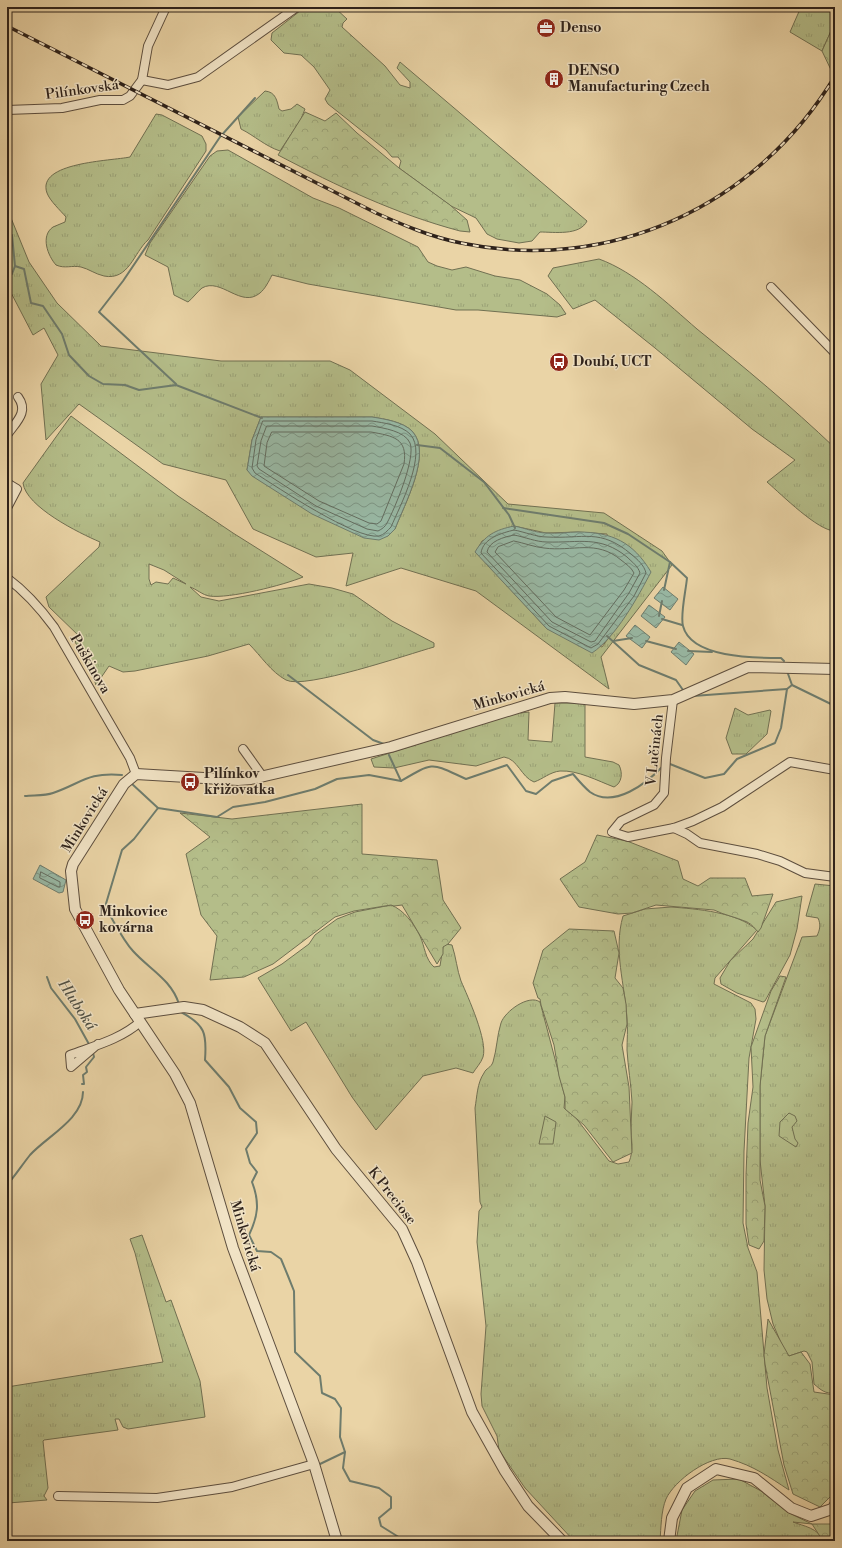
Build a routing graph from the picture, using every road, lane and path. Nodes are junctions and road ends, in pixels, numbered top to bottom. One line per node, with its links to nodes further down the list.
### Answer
1 (166, 7): 3 (street)
2 (297, 7): 3 (street)
3 (142, 80): 4 (street, Pilínkovská)
4 (7, 110)
5 (771, 287): 6 (street)
6 (835, 353)
7 (18, 397): 8 (street)
8 (7, 435)
9 (7, 483): 10 (street)
10 (7, 508)
11 (7, 578): 16 (street, Puškinova)
12 (835, 669): 13 (street, Minkovická)
13 (673, 700): 17 (street, Minkovická); 18 (street, V Lučinách)
14 (243, 749): 17 (street)
15 (835, 770): 18 (street, V Lučinách)
16 (136, 774): 17 (street, Minkovická); 20 (street, Minkovická)
17 (263, 777)
18 (674, 828): 19 (street)
19 (835, 877)
20 (138, 1018): 21 (street); 22 (street, Minkovická); 26 (street, K Preciose)
21 (98, 1044)
22 (314, 1464): 23 (street); 25 (street, Minkovická)
23 (58, 1496)
24 (835, 1505): 27 (street)
25 (338, 1541)
26 (562, 1541)
27 (669, 1541)

